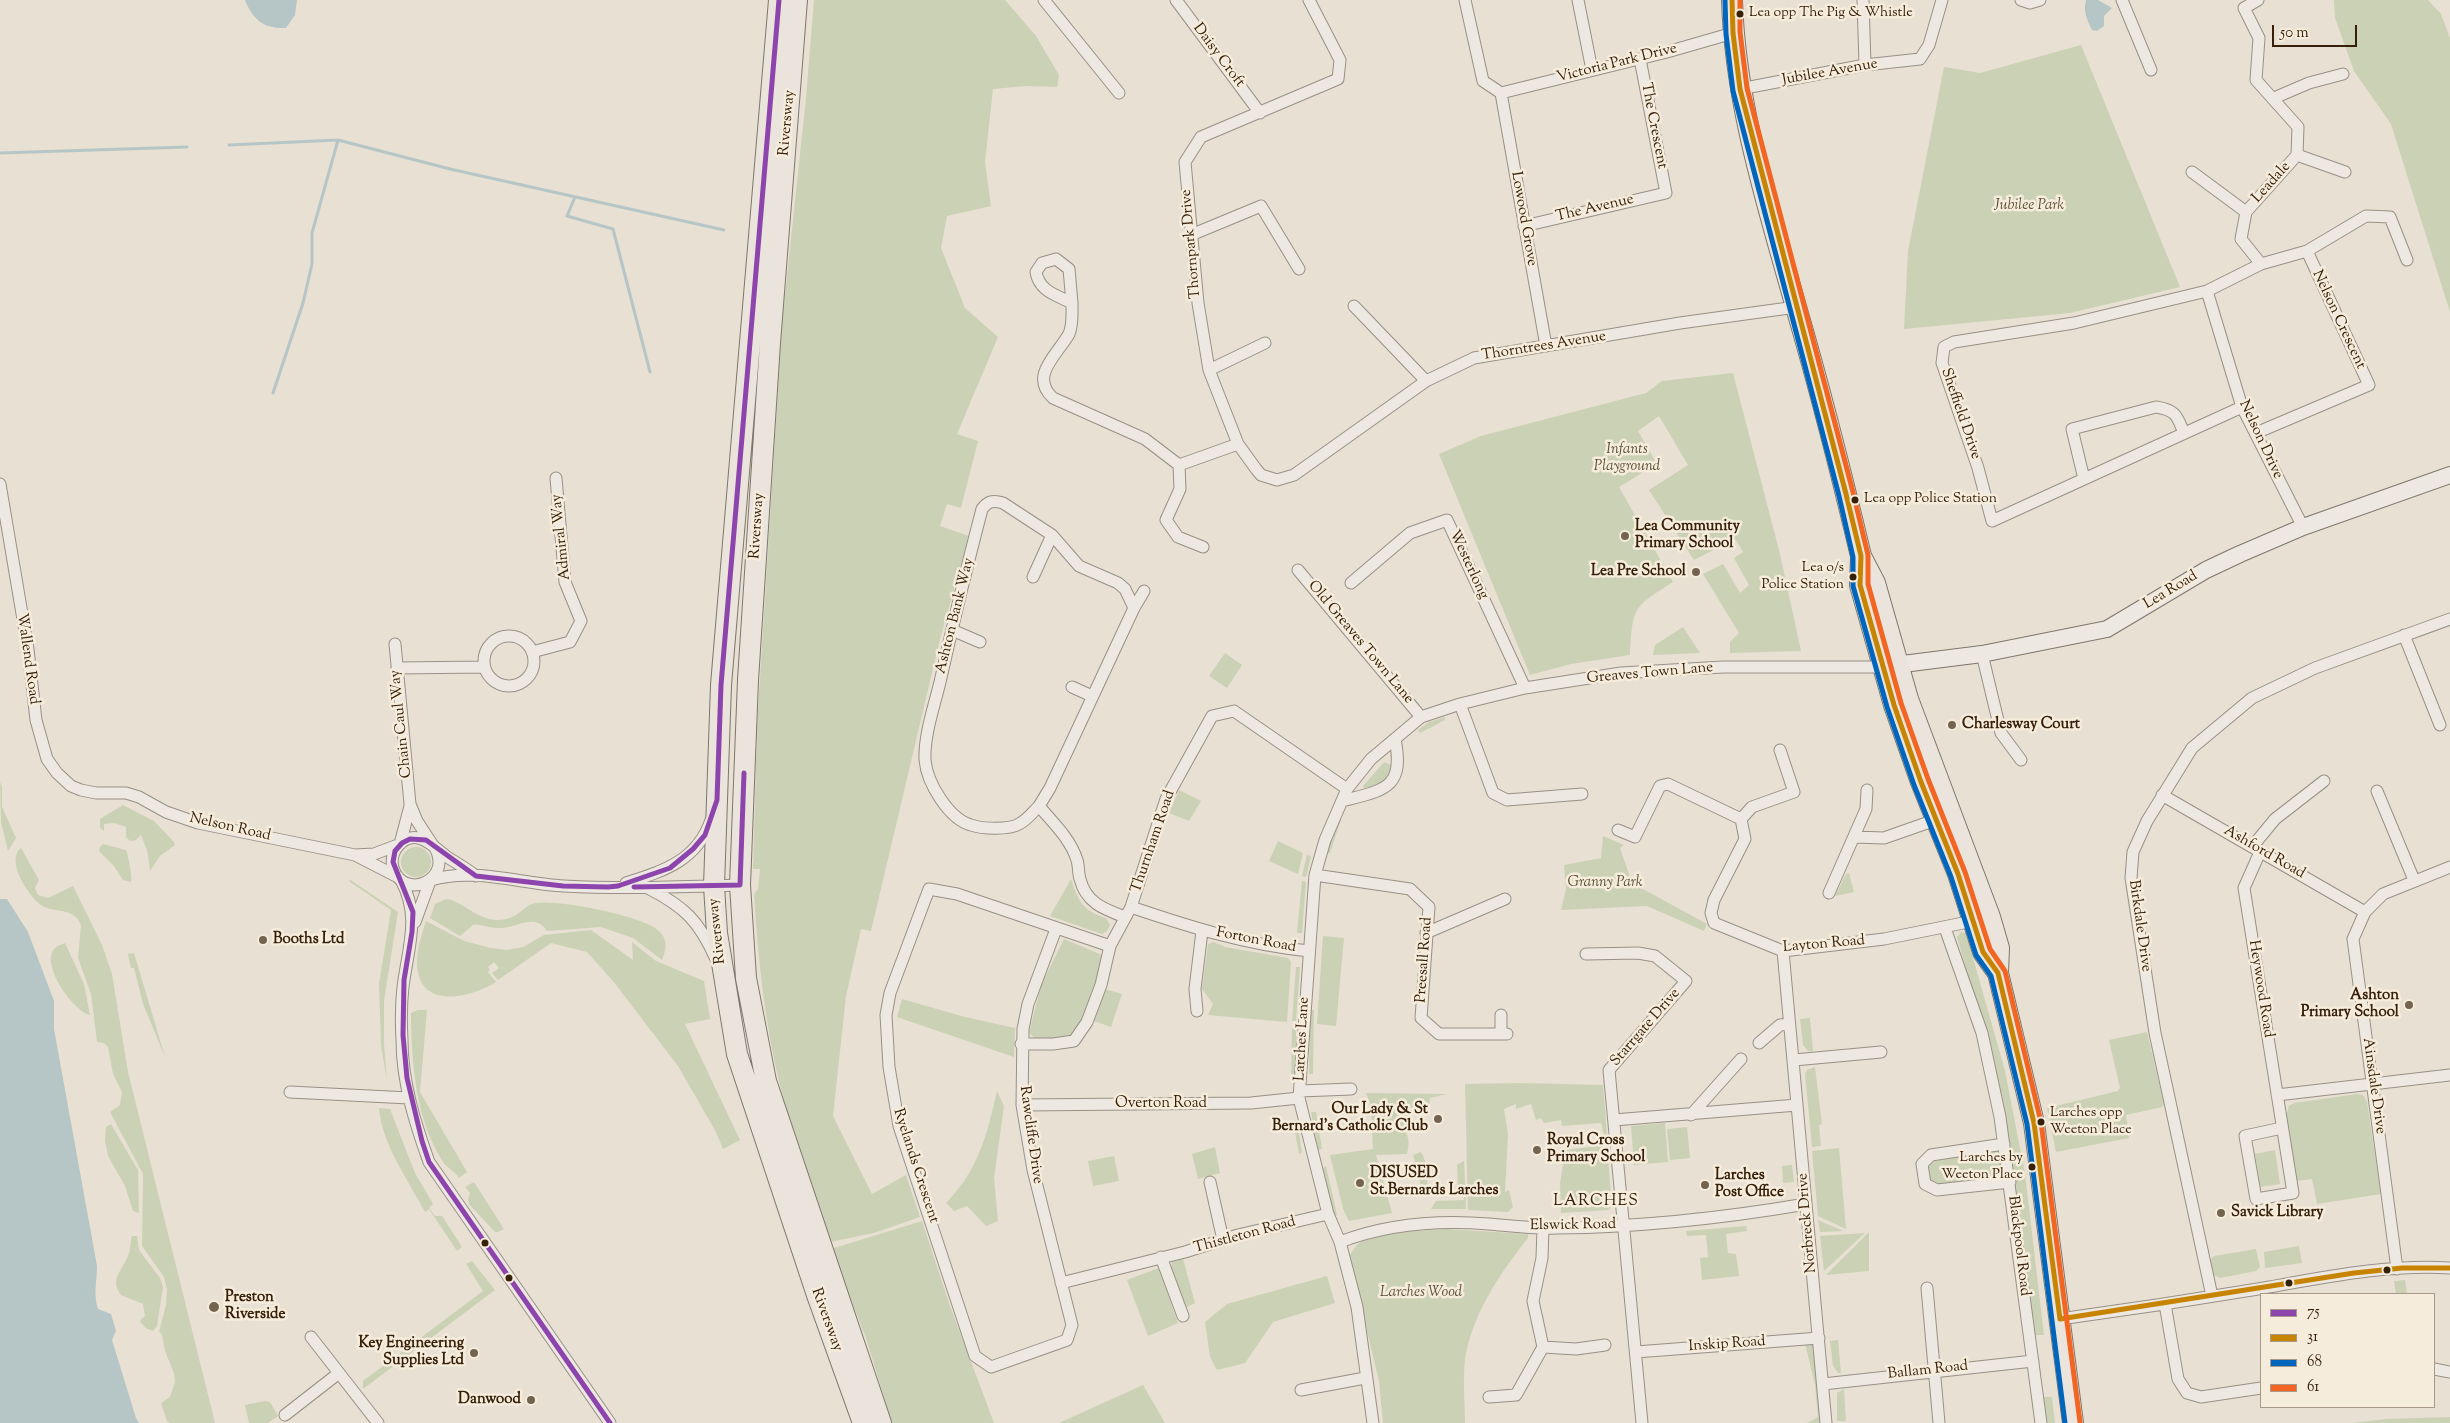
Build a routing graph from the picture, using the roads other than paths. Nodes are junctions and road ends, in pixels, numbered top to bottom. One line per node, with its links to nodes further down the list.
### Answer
1 (779, 0): 89 (highway, Riversway)
2 (797, 0): 108 (highway, Riversway)
3 (1044, 0): 22 (street)
4 (1176, 0): 25 (street, Daisy Croft)
5 (1310, 0): 25 (street, Thornpark Drive)
6 (1466, 0): 23 (street)
7 (1578, 0): 18 (street)
8 (1732, 0): 15 (highway)
9 (1863, 0): 17 (street)
10 (1942, 0): 17 (street, Jubilee Avenue)
11 (2021, 0): 12 (street)
12 (2040, 0)
13 (2122, 0): 19 (street)
14 (2258, 0): 24 (street, Leadale)
15 (1733, 33): 16 (street, Victoria Park Drive); 21 (highway)
16 (1640, 58): 18 (street, Victoria Park Drive); 29 (street, The Crescent)
17 (1865, 65): 21 (street, Jubilee Avenue)
18 (1592, 70): 23 (street, Victoria Park Drive)
19 (2151, 70)
20 (2343, 74): 24 (street)
21 (1740, 89): 40 (highway)
22 (1119, 93)
23 (1500, 93): 31 (street, Lowood Grove)
24 (2274, 98): 26 (street, Leadale)
25 (1260, 113): 32 (street, Thornpark Drive)
26 (2297, 155): 28 (street, Leadale); 30 (street, Leadale)
27 (2192, 172): 30 (street, Leadale)
28 (2345, 172)
29 (1666, 192): 31 (street, The Avenue)
30 (2246, 212): 35 (street, Leadale)
31 (1524, 226): 42 (street, Lowood Grove)
32 (1191, 235): 36 (street); 43 (street, Thornpark Drive)
33 (2307, 251): 34 (street, Sheffield Drive); 35 (street, Sheffield Drive); 47 (street, Nelson Crescent)
34 (2407, 260)
35 (2261, 264): 37 (street, Sheffield Drive)
36 (1299, 269)
37 (2208, 292): 45 (street, Nelson Drive); 53 (street, Sheffield Drive)
38 (1072, 303): 49 (street)
39 (1354, 306): 44 (street)
40 (1796, 307): 42 (street, Thorntrees Avenue); 70 (highway)
41 (1265, 343): 43 (street)
42 (1546, 346): 44 (street, Thorntrees Avenue)
43 (1209, 370): 48 (street, Thornpark Drive)
44 (1426, 381): 50 (street, Thorntrees Avenue)
45 (2242, 406): 46 (street, Sheffield Drive); 47 (street, Nelson Drive)
46 (2184, 433): 53 (street, Sheffield Drive); 53 (street)
47 (2256, 433): 55 (street, Nelson Drive)
48 (1238, 444): 49 (street); 50 (street, Thornpark Drive)
49 (1180, 465): 57 (street)
50 (1294, 475)
51 (2450, 475): 55 (street, Lea Road)
52 (556, 478): 68 (street, Admiral Way)
53 (2084, 479)
54 (0, 484): 86 (street, Wallend Road)
55 (2303, 527): 69 (street, Lea Road)
56 (1052, 535): 59 (street); 62 (street, Ashton Bank Way); 64 (street, Ashton Bank Way)
57 (1203, 548)
58 (1298, 570): 77 (street, Old Greaves Town Lane)
59 (1033, 576)
60 (1351, 583): 74 (street, Westerlong)
61 (1144, 591): 62 (street, Ashton Bank Way)
62 (1134, 608): 75 (street, Ashton Bank Way)
63 (2450, 619): 65 (street, Birkdale Drive)
64 (952, 630): 66 (street); 92 (street, Ashton Bank Way)
65 (2404, 635): 78 (street); 88 (street, Birkdale Drive)
66 (980, 642)
67 (395, 644): 72 (street, Chain Caul Way)
68 (532, 652): 71 (street); 71 (street)
69 (1982, 654): 70 (street, Lea Road); 81 (street)
70 (1890, 666): 74 (street, Greaves Town Lane); 93 (highway)
71 (484, 667): 72 (street)
72 (397, 668): 91 (street, Chain Caul Way)
73 (1072, 687): 75 (street)
74 (1525, 688): 76 (street, Greaves Town Lane)
75 (1092, 696): 92 (street, Ashton Bank Way)
76 (1460, 704): 77 (street, Greaves Town Lane); 87 (street)
77 (1421, 717): 79 (street, Larches Lane)
78 (2440, 725)
79 (1396, 738): 83 (street, Larches Lane); 90 (street)
80 (1780, 750): 94 (street)
81 (2021, 760)
82 (2324, 781): 99 (street, Heywood Road)
83 (1347, 788): 90 (street, Larches Lane); 112 (street, Thurnham Road)
84 (1867, 790): 96 (street)
85 (2377, 791): 106 (street)
86 (108, 793): 100 (street, Nelson Road)
87 (1582, 794)
88 (2162, 795): 99 (street, Ashford Road); 159 (street, Birkdale Drive)
89 (717, 800): 107 (street); 108 (highway, Riversway)
90 (1342, 801): 102 (street, Larches Lane)
91 (410, 804): 97 (street, Chain Caul Way); 98 (street, Chain Caul Way)
92 (1039, 806): 112 (street)
93 (1944, 817): 96 (street); 114 (highway)
94 (1741, 818): 95 (street); 122 (street, Layton Road)
95 (1618, 830)
96 (1854, 837): 110 (street)
97 (399, 845): 98 (street); 100 (street, Nelson Road); 104 (street)
98 (433, 845): 103 (street); 105 (street)
99 (2256, 849): 113 (street, Ashford Road); 138 (street, Heywood Road)
100 (355, 855): 104 (street, Nelson Road)
101 (2450, 867): 106 (street, Ainsdale Drive)
102 (1315, 875): 119 (street, Preesall Road); 121 (street, Larches Lane)
103 (476, 876): 105 (street); 107 (street)
104 (399, 878): 105 (street); 115 (street)
105 (430, 880): 115 (street)
106 (2414, 880): 113 (street, Ainsdale Drive)
107 (618, 886): 109 (street)
108 (726, 886): 109 (street); 124 (highway, Riversway); 182 (highway, Riversway)
109 (647, 887): 124 (street)
110 (1830, 893)
111 (1505, 899): 119 (street)
112 (1128, 912): 118 (street, Forton Road); 120 (street, Thurnham Road)
113 (2365, 912): 134 (street, Ainsdale Drive)
114 (1982, 919): 116 (street, Layton Road); 162 (highway)
115 (413, 926): 139 (street)
116 (1945, 928): 122 (street, Layton Road); 145 (street, Blackpool Road)
117 (1056, 929): 120 (street, Ryelands Crescent); 129 (street, Rawcliffe Drive); 157 (street, Ryelands Crescent)
118 (1202, 931): 121 (street, Forton Road); 125 (street, Forton Road)
119 (1426, 933): 126 (street, Preesall Road)
120 (1110, 946): 129 (street, Thurnham Road)
121 (1309, 951): 137 (street, Larches Lane)
122 (1782, 952): 127 (street, Norbreck Drive)
123 (1586, 954): 143 (street, Starrgate Drive)
124 (723, 977): 181 (highway, Riversway)
125 (1197, 1011)
126 (1501, 1015)
127 (1790, 1024): 128 (street); 132 (street, Norbreck Drive)
128 (1760, 1043)
129 (1021, 1044): 140 (street, Rawcliffe Drive)
130 (1881, 1052): 132 (street)
131 (1742, 1059): 142 (street)
132 (1794, 1060): 141 (street, Norbreck Drive)
133 (2450, 1075): 134 (street)
134 (2372, 1083): 138 (street); 156 (street, Ainsdale Drive)
135 (1351, 1089): 137 (street, Overton Road)
136 (290, 1092): 139 (street)
137 (1300, 1095): 140 (street, Overton Road); 149 (street, Larches Lane)
138 (2277, 1095): 144 (street, Heywood Road)
139 (410, 1098): 180 (street)
140 (1022, 1105): 157 (street, Rawcliffe Drive)
141 (1797, 1105): 142 (street); 148 (street, Norbreck Drive)
142 (1691, 1115): 143 (street)
143 (1614, 1120): 150 (street, Starrgate Drive)
144 (2282, 1128): 144 (street, Heywood Road)
145 (2004, 1144): 147 (street, Blackpool Road); 147 (street)
146 (1210, 1182): 152 (street)
147 (2010, 1182): 168 (street, Blackpool Road)
148 (1806, 1204): 150 (street, Elswick Road); 164 (street, Norbreck Drive)
149 (1328, 1214): 152 (street, Thistleton Road); 153 (street, Larches Lane)
150 (1625, 1226): 151 (street, Elswick Road); 167 (street, Starrgate Drive)
151 (1543, 1228): 153 (street, Elswick Road); 166 (street)
152 (1223, 1240): 154 (street, Thistleton Road)
153 (1340, 1242): 173 (street, Larches Lane)
154 (1161, 1257): 157 (street, Thistleton Road); 161 (street)
155 (2450, 1268): 156 (street)
156 (2397, 1269): 159 (street)
157 (1062, 1283)
158 (1927, 1288): 170 (street)
159 (2212, 1296): 160 (street)
160 (2165, 1304): 162 (street); 175 (street)
161 (1183, 1316)
162 (2060, 1319): 188 (highway)
163 (311, 1337): 172 (street)
164 (1819, 1338): 167 (street, Inskip Road); 174 (street, Norbreck Drive)
165 (1604, 1345): 166 (street)
166 (1543, 1347): 177 (street)
167 (1636, 1352): 184 (street, Starrgate Drive)
168 (2032, 1360): 170 (street, Ballam Road); 187 (street, Blackpool Road)
169 (2435, 1369): 171 (street)
170 (1935, 1370): 174 (street, Ballam Road); 186 (street)
171 (2450, 1372)
172 (339, 1373): 178 (street); 179 (street)
173 (1365, 1378): 176 (street); 183 (street, Larches Lane)
174 (1823, 1384): 185 (street, Norbreck Drive)
175 (2260, 1388)
176 (1301, 1390)
177 (1489, 1397)
178 (285, 1415)
179 (378, 1423)
180 (610, 1423)
181 (863, 1423)
182 (881, 1423)
183 (1373, 1423)
184 (1642, 1423)
185 (1826, 1423)
186 (1939, 1423)
187 (2041, 1423)
188 (2073, 1423)

